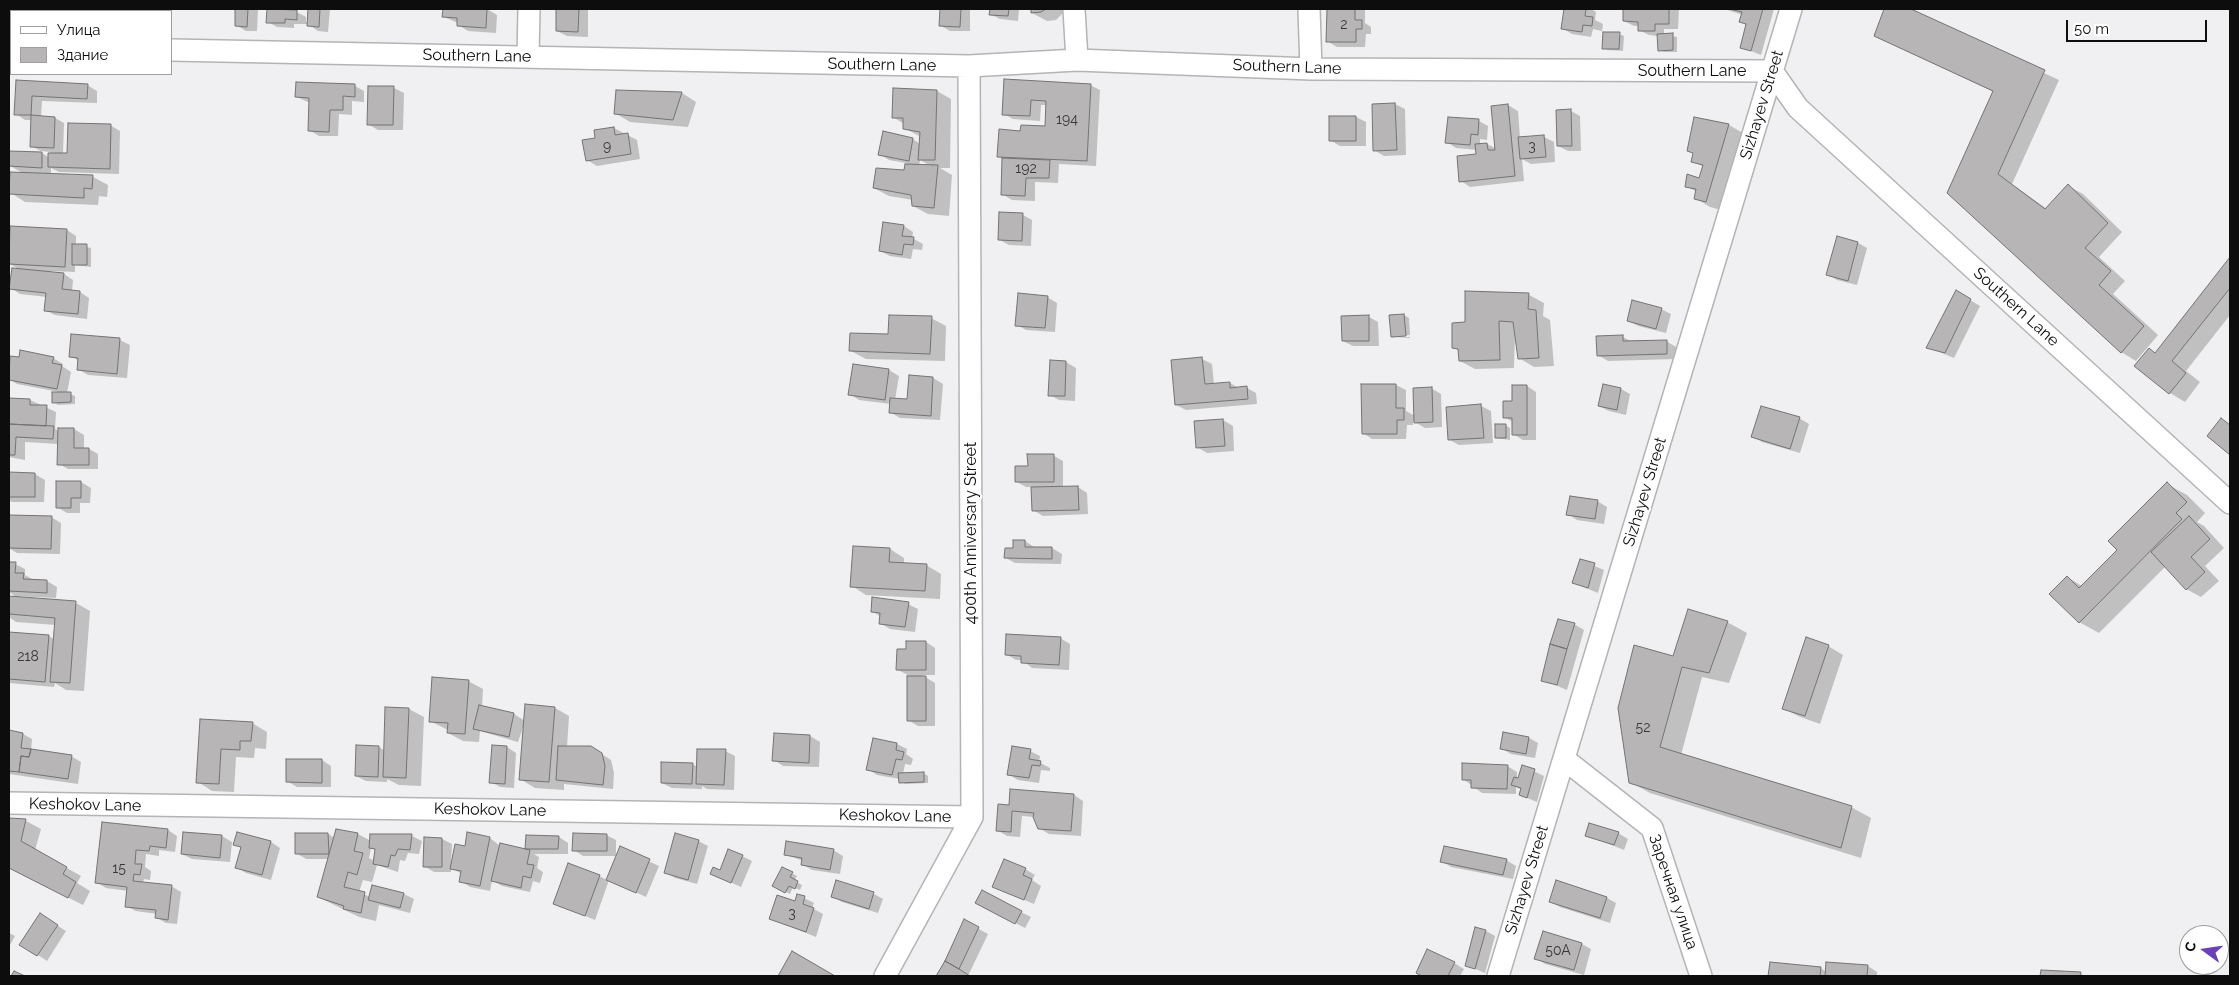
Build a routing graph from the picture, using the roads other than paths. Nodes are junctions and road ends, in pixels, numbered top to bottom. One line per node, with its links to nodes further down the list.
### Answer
1 (529, 9): 6 (street)
2 (1074, 9): 7 (street)
3 (1309, 9): 9 (street)
4 (1792, 9): 10 (street, Sizhayev Street)
5 (172, 50): 6 (street, Southern Lane)
6 (528, 57): 8 (street, Southern Lane)
7 (1077, 60): 8 (street, Southern Lane); 9 (street, Southern Lane)
8 (969, 66): 14 (street, 400th Anniversary Street)
9 (1311, 69): 10 (street, Southern Lane)
10 (1772, 71): 11 (street, Southern Lane); 12 (street, Sizhayev Street)
11 (2230, 503)
12 (1564, 760): 16 (street, Sizhayev Street); 17 (street, Заречная улица)
13 (9, 803): 14 (street, Keshokov Lane)
14 (972, 817): 15 (street, 400th Anniversary Street)
15 (885, 976)
16 (1498, 976)
17 (1701, 976)

